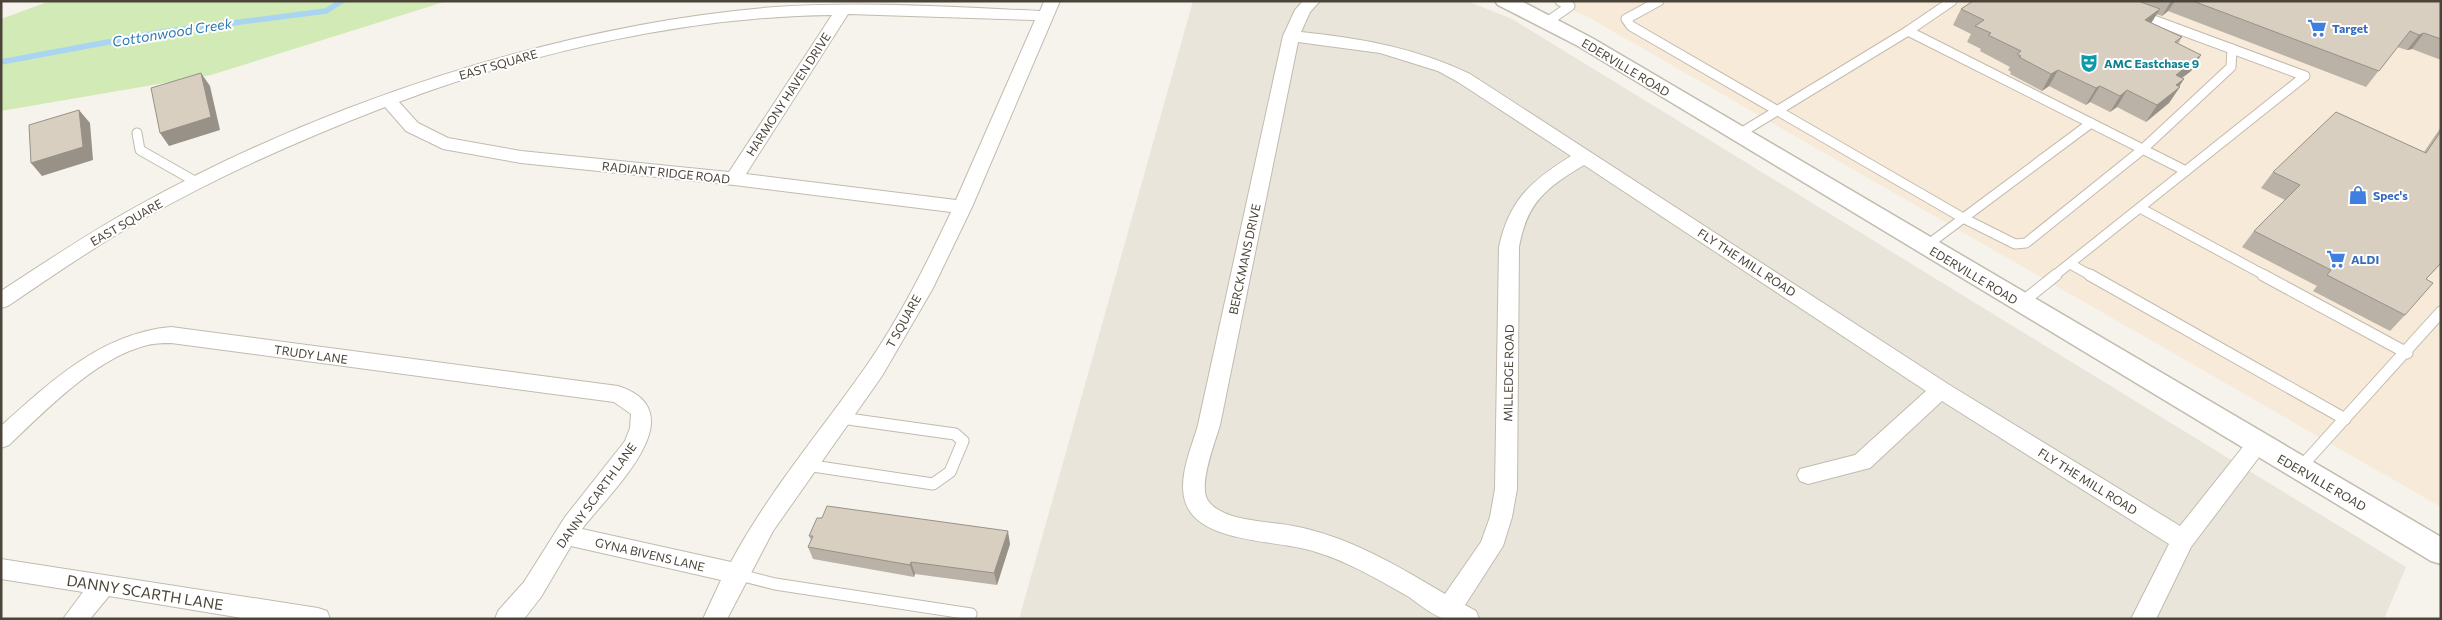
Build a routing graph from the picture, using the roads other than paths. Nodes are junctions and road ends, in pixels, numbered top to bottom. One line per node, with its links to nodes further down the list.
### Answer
1 (1312, 1): 11 (street, BERCKMANS DRIVE)
2 (1505, 1): 9 (street, EDERVILLE ROAD)
3 (1560, 1): 9 (lane)
4 (1659, 1): 14 (lane)
5 (1952, 1): 10 (lane)
6 (844, 6): 7 (street, EAST SQUARE); 13 (street, EAST SQUARE); 21 (street, HARMONY HAVEN DRIVE)
7 (1049, 9): 23 (street, T SQUARE)
8 (2130, 12): 12 (lane)
9 (1547, 22): 17 (street, EDERVILLE ROAD)
10 (1908, 31): 14 (lane); 15 (lane)
11 (1291, 36): 19 (street, FLY THE MILL ROAD); 48 (street, BERCKMANS DRIVE)
12 (2232, 49): 18 (lane); 20 (lane)
13 (387, 99): 21 (street, RADIANT RIDGE ROAD); 22 (street, EAST SQUARE)
14 (1778, 110): 17 (lane); 25 (lane)
15 (2091, 123): 18 (lane); 25 (lane)
16 (137, 133): 22 (lane)
17 (1739, 134): 26 (street, EDERVILLE ROAD)
18 (2143, 149): 20 (lane); 25 (lane)
19 (1585, 156): 32 (street, FLY THE MILL ROAD); 48 (street, MILLEDGE ROAD)
20 (2186, 171): 24 (lane)
21 (734, 179): 23 (street, RADIANT RIDGE ROAD)
22 (198, 183): 28 (street, EAST SQUARE)
23 (962, 208): 34 (street, T SQUARE)
24 (2140, 208): 27 (lane); 31 (lane)
25 (1964, 218): 26 (lane)
26 (1926, 246): 29 (street, EDERVILLE ROAD)
27 (2070, 264): 29 (lane); 35 (lane)
28 (1, 301)
29 (2021, 303): 37 (street, EDERVILLE ROAD)
30 (2441, 312): 31 (lane)
31 (2407, 353): 35 (lane)
32 (1941, 390): 40 (street); 42 (street, FLY THE MILL ROAD)
33 (643, 416): 36 (street, TRUDY LANE); 41 (street, DANNY SCARTH LANE)
34 (841, 418): 38 (street, T SQUARE); 38 (lane)
35 (2345, 419): 39 (lane)
36 (1, 439)
37 (2258, 444): 39 (street, EDERVILLE ROAD); 42 (street)
38 (805, 465): 45 (street, T SQUARE)
39 (2300, 469): 43 (street, EDERVILLE ROAD)
40 (1808, 475)
41 (565, 535): 45 (street, GYNA BIVENS LANE); 51 (street, DANNY SCARTH LANE)
42 (2183, 540): 53 (street)
43 (2441, 552)
44 (1, 569): 46 (street, DANNY SCARTH LANE)
45 (735, 574): 47 (lane); 52 (street, T SQUARE)
46 (103, 586): 49 (street); 50 (street, DANNY SCARTH LANE)
47 (971, 614)
48 (1458, 614)
49 (75, 619)
50 (318, 619)
51 (508, 619)
52 (715, 619)
53 (2142, 619)

